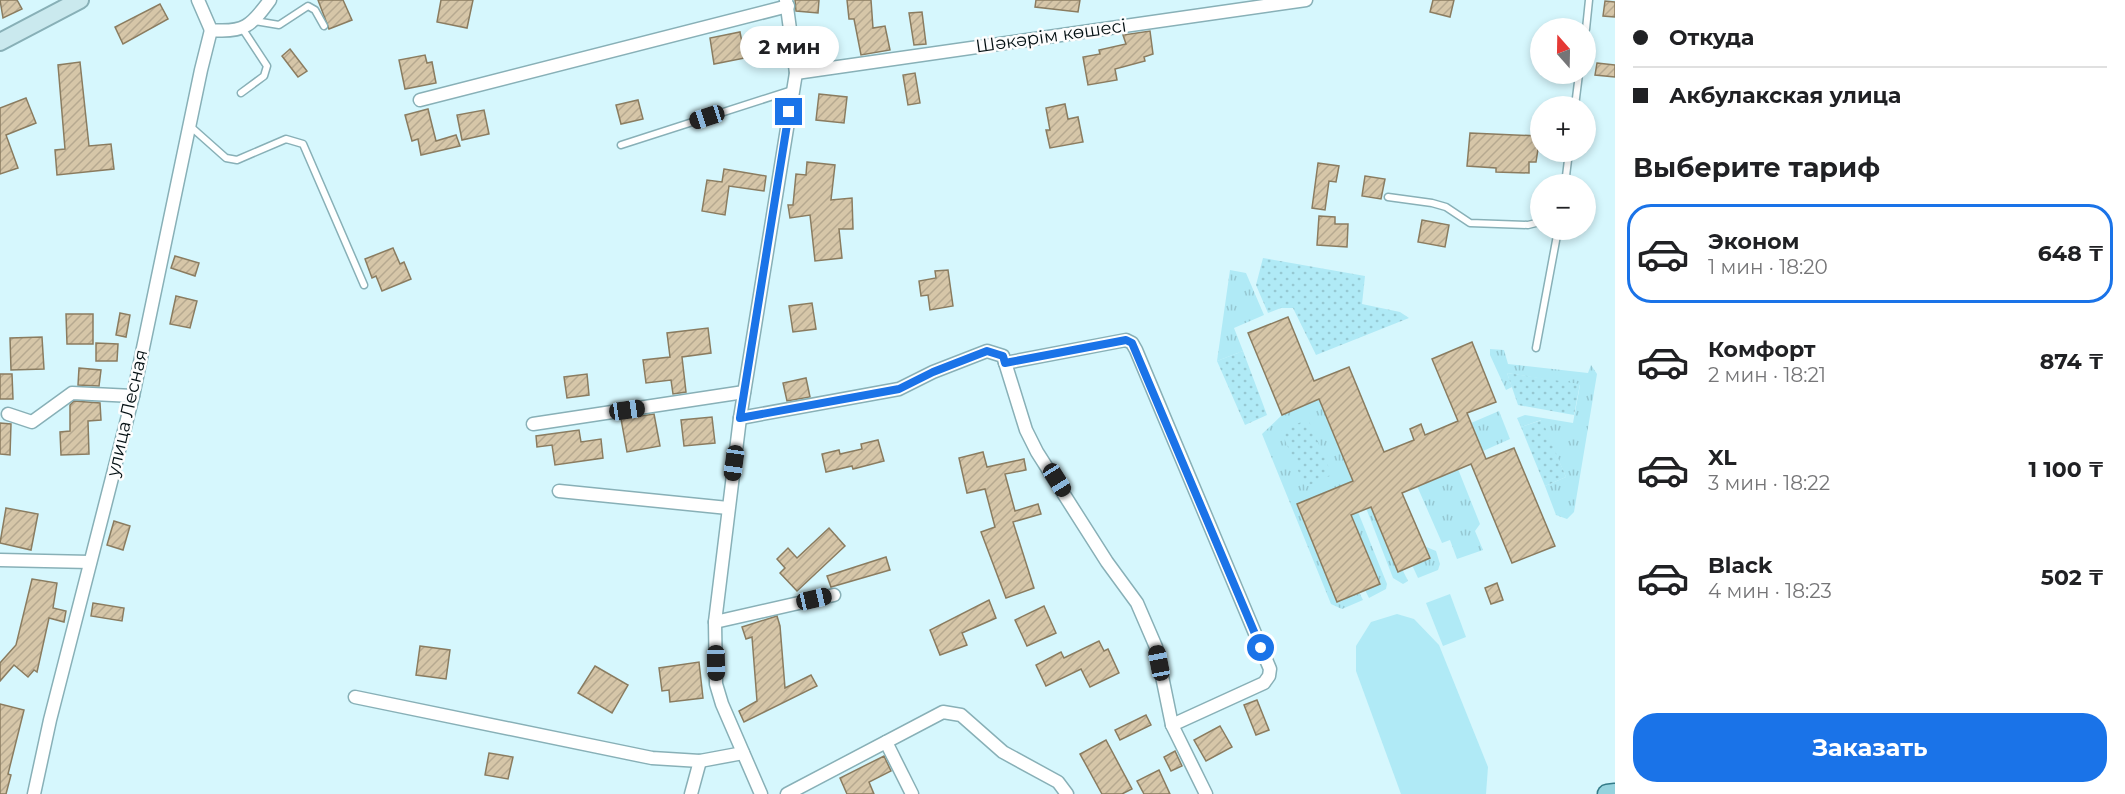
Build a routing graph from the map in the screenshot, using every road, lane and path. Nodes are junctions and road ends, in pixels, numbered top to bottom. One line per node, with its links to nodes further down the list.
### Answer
1 (80, 0): 12 (main road)
2 (198, 0): 11 (street)
3 (270, 0): 8 (street)
4 (1306, 0): 13 (street, Шәкәрім көшесі)
5 (1589, 0): 7 (lane)
6 (787, 3): 13 (street); 16 (street)
7 (1587, 18)
8 (255, 21): 9 (lane); 10 (street)
9 (324, 26)
10 (242, 28): 11 (street); 15 (lane)
11 (211, 30): 17 (street, улица Лесная)
12 (0, 42)
13 (796, 73): 14 (street)
14 (793, 90): 18 (lane); 25 (street)
15 (241, 93)
16 (420, 100)
17 (189, 125): 22 (lane); 26 (street, улица Лесная)
18 (621, 145)
19 (1388, 197): 20 (lane)
20 (1530, 224)
21 (1556, 240): 23 (lane)
22 (364, 285)
23 (1536, 348)
24 (1005, 363): 28 (street); 37 (street); 37 (street)
25 (744, 392): 28 (street); 29 (street)
26 (133, 396): 27 (street); 33 (street, улица Лесная)
27 (8, 414)
28 (740, 418): 31 (street)
29 (533, 424)
30 (559, 491): 31 (street)
31 (728, 508): 35 (street)
32 (0, 560): 33 (street)
33 (90, 562): 42 (street, улица Лесная)
34 (834, 595): 35 (street)
35 (715, 622): 39 (street)
36 (355, 697): 40 (street)
37 (1172, 725): 48 (street)
38 (886, 742): 45 (street); 46 (street); 47 (street)
39 (743, 753): 40 (street); 44 (street)
40 (700, 761): 43 (street)
41 (1615, 793): 49 (main road)
42 (34, 794)
43 (691, 794)
44 (761, 794)
45 (788, 794)
46 (912, 794)
47 (1067, 794)
48 (1206, 794)
49 (1606, 794)

